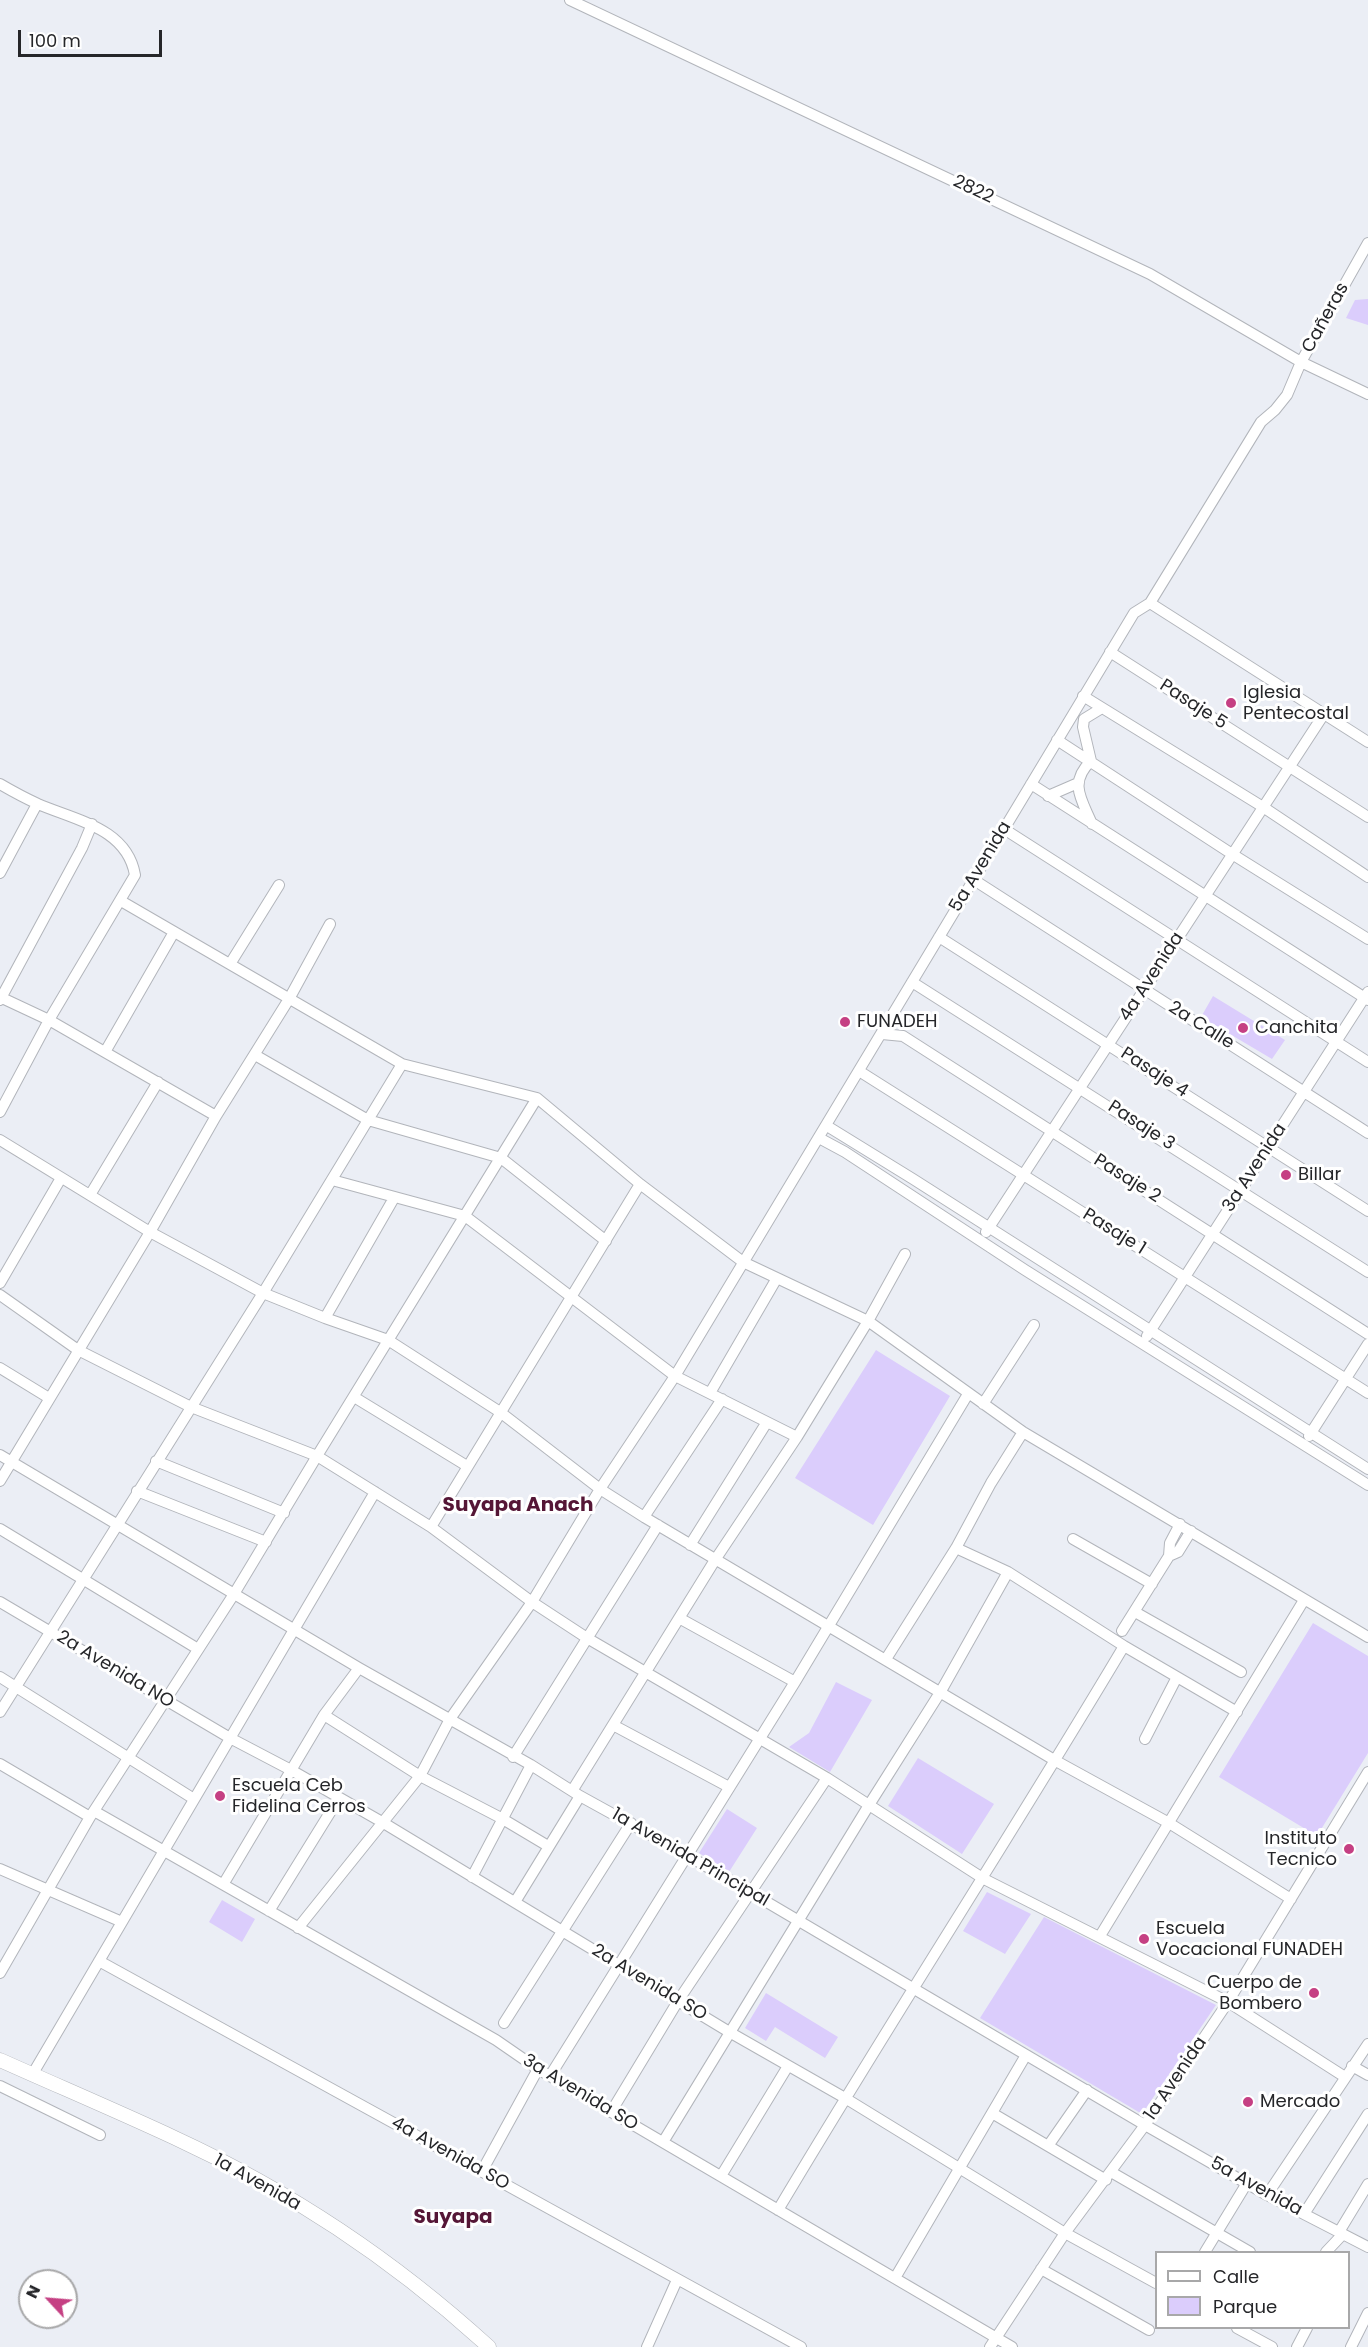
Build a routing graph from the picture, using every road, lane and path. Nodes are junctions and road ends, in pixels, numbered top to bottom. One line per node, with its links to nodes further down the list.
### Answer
1 (570, 0): 3 (street, 2822)
2 (1368, 243): 3 (street, Cañeras)
3 (1301, 362): 4 (street, 2822); 5 (street, Cañeras)
4 (1368, 394)
5 (1150, 603): 6 (street, 5a Avenida); 9 (street)
6 (1110, 652): 7 (street, 5a Avenida); 13 (street, Pasaje 5)
7 (1083, 696): 8 (street); 10 (street, 5a Avenida)
8 (1102, 708): 12 (street); 19 (street)
9 (1324, 714): 11 (street); 13 (street, 4a Avenida)
10 (1057, 740): 12 (street); 16 (street, 5a Avenida)
11 (1368, 742)
12 (1091, 762): 14 (street); 24 (street)
13 (1289, 767): 19 (street, 4a Avenida); 20 (street, Pasaje 5)
14 (1078, 783): 17 (street); 22 (street)
15 (0, 784): 18 (street)
16 (1031, 784): 17 (street); 23 (street, 5a Avenida)
17 (1048, 796): 22 (street)
18 (37, 804): 21 (street); 25 (street)
19 (1263, 807): 24 (street, 4a Avenida); 26 (street)
20 (1368, 817)
21 (92, 824): 30 (street); 40 (street)
22 (1092, 824): 29 (street)
23 (1004, 829): 27 (street, 5a Avenida); 35 (street)
24 (1232, 854): 29 (street, 4a Avenida); 34 (street)
25 (0, 873)
26 (1368, 877)
27 (974, 880): 33 (street, 5a Avenida); 38 (street, 2a Calle)
28 (279, 885): 36 (street)
29 (1205, 897): 35 (street, 4a Avenida); 39 (street)
30 (121, 901): 32 (street); 42 (street)
31 (330, 924): 41 (street)
32 (174, 932): 36 (street); 46 (street)
33 (939, 937): 37 (street, 5a Avenida); 45 (street, Pasaje 4)
34 (1368, 939)
35 (1176, 940): 38 (street, 4a Avenida); 44 (street)
36 (230, 964): 41 (street)
37 (912, 982): 43 (street, 5a Avenida); 52 (street, Pasaje 3)
38 (1144, 990): 45 (street, 4a Avenida); 53 (street, 2a Calle)
39 (1367, 997): 44 (street, 3a Avenida)
40 (0, 999): 42 (street)
41 (289, 999): 47 (street); 49 (street)
42 (49, 1020): 46 (street); 55 (street)
43 (882, 1034): 50 (street, 5a Avenida); 59 (street, Pasaje 2)
44 (1336, 1042): 48 (street); 53 (street, 3a Avenida)
45 (1109, 1044): 52 (street, 4a Avenida); 63 (street, Pasaje 4)
46 (105, 1052): 51 (street)
47 (255, 1055): 56 (street); 57 (street)
48 (1368, 1062)
49 (402, 1064): 54 (street); 57 (street)
50 (859, 1071): 58 (street, 5a Avenida); 65 (street, Pasaje 1)
51 (158, 1082): 56 (street); 70 (street)
52 (1080, 1088): 59 (street, 4a Avenida); 69 (street, Pasaje 3)
53 (1304, 1092): 60 (street, 2a Calle); 63 (street, 3a Avenida)
54 (537, 1098): 64 (street); 68 (street)
55 (0, 1112)
56 (216, 1116): 75 (street)
57 (368, 1120): 64 (street); 67 (street)
58 (826, 1126): 61 (street, 5a Avenida); 74 (street)
59 (1052, 1131): 65 (street, 4a Avenida); 76 (street, Pasaje 2)
60 (1368, 1133)
61 (819, 1138): 78 (street); 80 (street, 5a Avenida)
62 (0, 1140): 66 (street)
63 (1268, 1148): 69 (street, 3a Avenida); 72 (street, Pasaje 4)
64 (501, 1158): 73 (street); 77 (street)
65 (1023, 1175): 74 (street, 4a Avenida); 83 (street, Pasaje 1)
66 (61, 1178): 70 (street); 84 (street)
67 (333, 1180): 71 (street); 85 (street)
68 (640, 1184): 77 (street); 80 (street)
69 (1241, 1191): 76 (street, 3a Avenida); 81 (street, Pasaje 3)
70 (90, 1195): 75 (street)
71 (394, 1198): 73 (street); 88 (street)
72 (1368, 1211)
73 (465, 1216): 87 (street); 93 (street)
74 (989, 1228): 78 (street, 4a Avenida); 91 (street)
75 (150, 1232): 85 (street); 96 (street)
76 (1213, 1234): 83 (street, 3a Avenida); 92 (street, Pasaje 2)
77 (606, 1240): 87 (street)
78 (981, 1240): 94 (street)
79 (905, 1254): 89 (street)
80 (744, 1262): 82 (street); 98 (street, 5a Avenida)
81 (1368, 1272)
82 (777, 1278): 89 (street); 100 (street)
83 (1185, 1278): 91 (street, 3a Avenida); 99 (street, Pasaje 1)
84 (0, 1283)
85 (263, 1293): 88 (street); 107 (street)
86 (0, 1295): 96 (street)
87 (571, 1298): 98 (street); 108 (street)
88 (325, 1318): 93 (street)
89 (868, 1321): 101 (street); 112 (street)
90 (1034, 1325): 106 (street)
91 (1150, 1332): 94 (street, 3a Avenida); 111 (street)
92 (1368, 1334)
93 (388, 1340): 103 (street); 108 (street)
94 (1142, 1344): 113 (street)
95 (1368, 1344): 99 (street)
96 (78, 1350): 104 (street); 107 (street)
97 (0, 1368): 104 (street)
98 (675, 1376): 100 (street); 122 (street, 5a Avenida)
99 (1346, 1379): 102 (street, Pasaje 1); 111 (street)
100 (710, 1393): 105 (street)
101 (968, 1394): 106 (street); 148 (street)
102 (1368, 1394)
103 (354, 1397): 115 (street); 118 (street)
104 (49, 1398): 117 (street)
105 (722, 1399): 109 (street); 126 (street)
106 (983, 1404): 110 (street)
107 (191, 1407): 115 (street); 116 (street)
108 (500, 1412): 118 (street); 122 (street)
109 (767, 1422): 112 (street); 135 (street)
110 (1023, 1432): 127 (street); 136 (street)
111 (1312, 1432): 113 (street); 119 (street)
112 (797, 1437): 138 (street)
113 (1304, 1444): 121 (street)
114 (0, 1455): 117 (street, 1a Avenida Principal)
115 (317, 1456): 124 (street); 125 (street)
116 (156, 1461): 123 (street); 125 (street)
117 (12, 1462): 120 (street); 128 (street, 1a Avenida Principal)
118 (467, 1466): 130 (street)
119 (1368, 1469)
120 (0, 1481)
121 (1368, 1485)
122 (600, 1489): 126 (street); 145 (street, 5a Avenida)
123 (137, 1491): 128 (street); 134 (street)
124 (375, 1492): 130 (street); 149 (street)
125 (284, 1513): 134 (street)
126 (644, 1517): 129 (street)
127 (1180, 1524): 132 (street); 137 (street)
128 (116, 1525): 140 (street); 142 (street, 1a Avenida Principal)
129 (658, 1526): 135 (street); 153 (street)
130 (431, 1527): 145 (street)
131 (0, 1528): 140 (street)
132 (1191, 1531): 137 (street); 143 (street)
133 (1073, 1539): 141 (street)
134 (267, 1542): 142 (street)
135 (690, 1545): 138 (street)
136 (956, 1548): 139 (street); 156 (street)
137 (1169, 1556): 141 (street)
138 (715, 1560): 147 (street); 148 (street)
139 (1008, 1572): 154 (street); 164 (street)
140 (83, 1579): 151 (street); 155 (street)
141 (1152, 1584): 146 (street)
142 (234, 1594): 149 (street, 1a Avenida Principal); 155 (street)
143 (1304, 1600): 152 (street); 167 (street)
144 (0, 1602): 151 (street, 2a Avenida NO)
145 (532, 1602): 153 (street); 169 (street, 5a Avenida)
146 (1134, 1612): 150 (street); 158 (street)
147 (679, 1618): 159 (street); 162 (street)
148 (828, 1624): 156 (street); 162 (street)
149 (294, 1629): 157 (street, 1a Avenida Principal); 171 (street)
150 (1122, 1631)
151 (50, 1632): 163 (street); 165 (street, 2a Avenida NO)
152 (1368, 1637)
153 (587, 1638): 159 (street); 175 (street)
154 (1124, 1646): 161 (street); 176 (street)
155 (198, 1649): 165 (street)
156 (886, 1659): 164 (street)
157 (359, 1668): 168 (street); 169 (street, 1a Avenida Principal)
158 (1241, 1672)
159 (645, 1674): 170 (street); 172 (street)
160 (0, 1677): 163 (street)
161 (1177, 1677): 167 (street); 173 (street)
162 (795, 1682): 172 (street)
163 (16, 1686): 166 (street); 174 (street)
164 (941, 1692): 176 (street); 187 (street)
165 (165, 1700): 171 (street, 2a Avenida NO); 174 (street)
166 (0, 1712)
167 (1237, 1713): 192 (street)
168 (324, 1715): 179 (street); 181 (street)
169 (450, 1719): 175 (street, 1a Avenida Principal); 181 (street, 5a Avenida)
170 (613, 1725): 183 (street); 184 (street)
171 (230, 1738): 179 (street, 2a Avenida SO); 185 (street)
172 (760, 1738): 182 (street); 183 (street)
173 (1145, 1739)
174 (129, 1757): 185 (street); 188 (street)
175 (513, 1757): 178 (street, 1a Avenida Principal)
176 (1056, 1761): 192 (street); 198 (street)
177 (0, 1764): 188 (street, 3a Avenida SO)
178 (531, 1765): 184 (street, 1a Avenida Principal); 189 (street)
179 (291, 1770): 186 (street, 2a Avenida SO); 199 (street)
180 (1368, 1772): 202 (street, 1a Avenida)
181 (420, 1776): 189 (street); 190 (street, 5a Avenida)
182 (827, 1778): 187 (street); 201 (street)
183 (729, 1787): 195 (street)
184 (576, 1794): 191 (street, 1a Avenida Principal); 193 (street)
185 (194, 1798): 194 (street)
186 (339, 1798): 190 (street, 2a Avenida SO); 204 (street)
187 (869, 1805): 198 (street); 205 (street)
188 (92, 1814): 194 (street, 3a Avenida SO); 200 (street)
189 (501, 1818): 193 (street); 197 (street)
190 (382, 1822): 197 (street, 2a Avenida SO); 207 (street, 5a Avenida)
191 (631, 1823): 195 (street, 1a Avenida Principal); 208 (street)
192 (1168, 1823): 202 (street); 209 (street)
193 (548, 1846): 203 (street)
194 (164, 1850): 199 (street, 3a Avenida SO); 206 (street)
195 (687, 1855): 201 (street, 1a Avenida Principal); 211 (street)
196 (0, 1869): 200 (street)
197 (472, 1877): 203 (street, 2a Avenida SO)
198 (984, 1879): 209 (street); 213 (street)
199 (224, 1883): 204 (street, 3a Avenida SO)
200 (46, 1890): 206 (street); 212 (street)
201 (751, 1893): 205 (street, 1a Avenida Principal); 214 (street)
202 (1291, 1899): 215 (street, 1a Avenida)
203 (516, 1902): 208 (street, 2a Avenida SO)
204 (269, 1911): 207 (street, 3a Avenida SO)
205 (799, 1920): 213 (street, 1a Avenida Principal); 217 (street)
206 (122, 1922): 210 (street)
207 (298, 1928): 223 (street, 3a Avenida SO)
208 (563, 1931): 211 (street, 2a Avenida SO); 216 (street)
209 (1100, 1936): 215 (street)
210 (99, 1960): 224 (street); 239 (street, 4a Avenida SO)
211 (620, 1966): 214 (street, 2a Avenida SO); 226 (street)
212 (0, 1973)
213 (914, 1988): 219 (street, 1a Avenida Principal); 230 (street)
214 (678, 2001): 217 (street, 2a Avenida SO); 231 (street)
215 (1228, 2002): 227 (street); 234 (street, 1a Avenida)
216 (504, 2023)
217 (731, 2033): 221 (street, 2a Avenida SO); 236 (street)
218 (1368, 2044): 222 (street)
219 (1026, 2055): 229 (street, 1a Avenida Principal); 232 (street)
220 (0, 2061): 224 (street, 1a Avenida)
221 (788, 2066): 230 (street, 2a Avenida SO); 240 (street)
222 (1352, 2066): 225 (street); 227 (street)
223 (538, 2069): 226 (street, 3a Avenida SO); 239 (street)
224 (32, 2075): 263 (street, 1a Avenida)
225 (1368, 2075)
226 (550, 2076): 231 (street, 3a Avenida SO)
227 (1345, 2077): 244 (street)
228 (0, 2086): 235 (street)
229 (1087, 2090): 234 (street, 1a Avenida Principal); 237 (street)
230 (845, 2098): 238 (street, 2a Avenida SO); 245 (street)
231 (611, 2112): 236 (street, 3a Avenida SO)
232 (992, 2113): 237 (street); 238 (street)
233 (1368, 2114): 246 (street)
234 (1145, 2125): 241 (street, 1a Avenida); 242 (street, 5a Avenida)
235 (100, 2135)
236 (663, 2142): 240 (street, 3a Avenida SO)
237 (1048, 2146): 241 (street)
238 (960, 2168): 247 (street, 2a Avenida SO); 255 (street)
239 (482, 2171): 256 (street, 4a Avenida SO)
240 (721, 2176): 245 (street, 3a Avenida SO)
241 (1108, 2176): 247 (street, 1a Avenida); 248 (street)
242 (1246, 2183): 244 (street, 5a Avenida); 248 (street)
243 (1368, 2184): 249 (street)
244 (1267, 2195): 246 (street, 5a Avenida)
245 (778, 2210): 255 (street, 3a Avenida SO)
246 (1304, 2214): 249 (street, 5a Avenida)
247 (1065, 2233): 254 (street, 1a Avenida); 257 (street)
248 (1216, 2233): 251 (street); 252 (street)
249 (1341, 2233): 250 (street, 5a Avenida); 253 (street)
250 (1368, 2247)
251 (1206, 2251)
252 (1247, 2251)
253 (1328, 2251)
254 (1041, 2269): 260 (street); 262 (street, 1a Avenida)
255 (895, 2278): 262 (street, 3a Avenida SO)
256 (677, 2280): 264 (street); 265 (street, 4a Avenida SO)
257 (1155, 2282)
258 (1368, 2313): 270 (street)
259 (1306, 2329): 269 (street)
260 (1149, 2330)
261 (1255, 2332): 268 (street)
262 (996, 2337): 266 (street, 1a Avenida); 267 (street, 3a Avenida SO)
263 (489, 2347)
264 (647, 2347)
265 (801, 2347)
266 (990, 2347)
267 (1012, 2347)
268 (1270, 2347)
269 (1297, 2347)
270 (1351, 2347)

